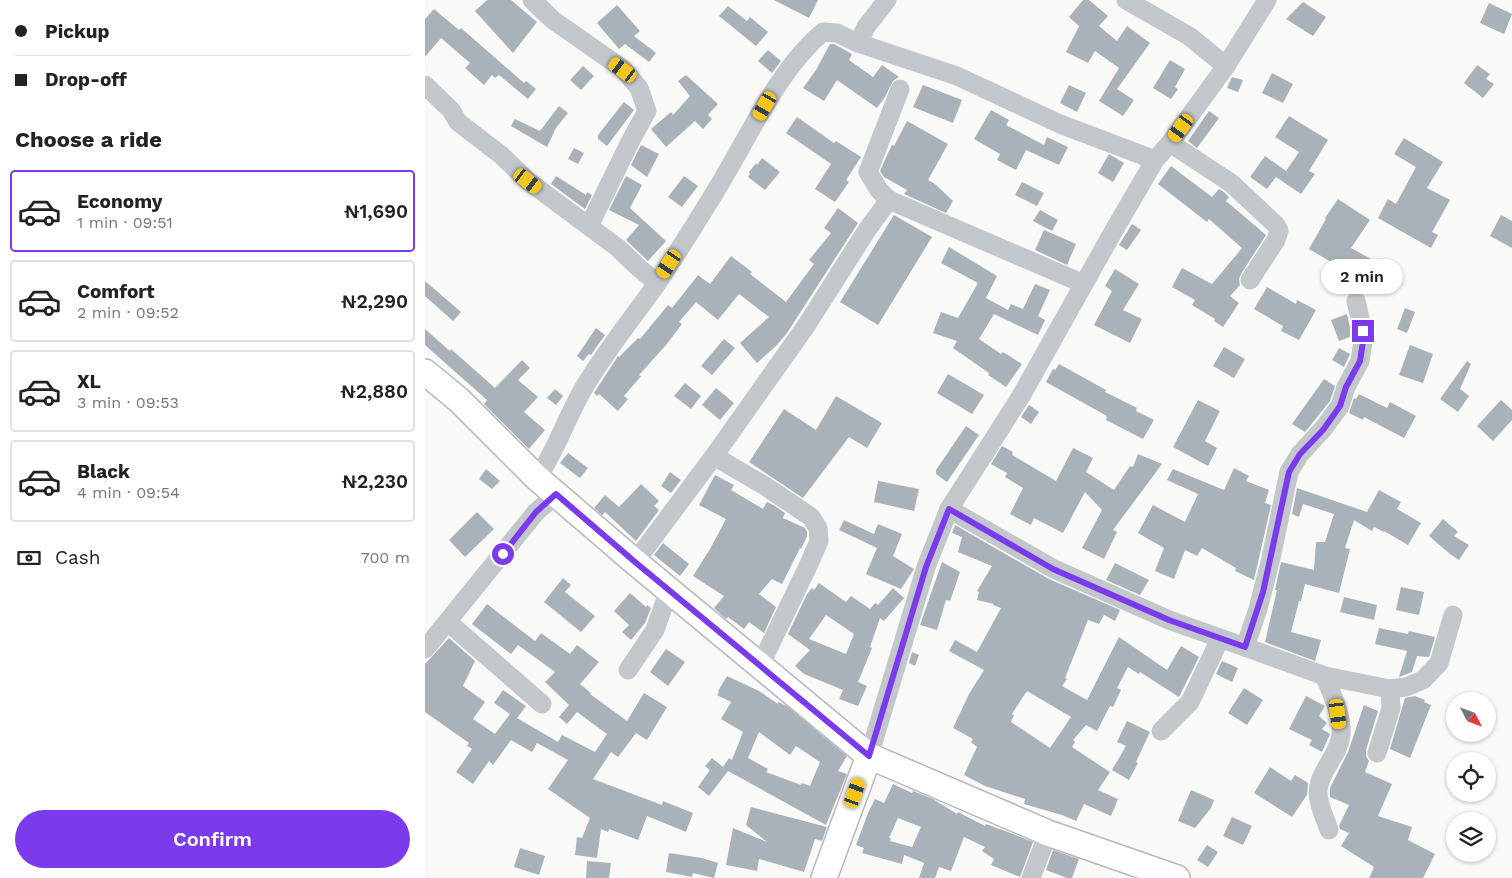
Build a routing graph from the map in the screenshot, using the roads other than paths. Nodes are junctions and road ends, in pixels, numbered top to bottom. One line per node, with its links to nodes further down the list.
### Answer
1 (533, 0): 12 (street)
2 (887, 0): 5 (street)
3 (1127, 0): 6 (street)
4 (1267, 0): 6 (street)
5 (858, 43): 10 (street); 14 (street)
6 (1226, 66): 9 (street)
7 (425, 85): 12 (street)
8 (900, 89): 11 (street)
9 (1169, 144): 10 (street); 13 (street)
10 (1155, 160): 15 (street)
11 (889, 200): 15 (street); 18 (street)
12 (589, 226): 14 (street)
13 (1250, 280)
14 (657, 283): 19 (street)
15 (1083, 284): 21 (street)
16 (1356, 301): 27 (street)
17 (425, 372): 19 (main road)
18 (714, 456): 22 (street); 29 (street)
19 (537, 478): 20 (main road)
20 (556, 494): 22 (main road); 25 (street)
21 (949, 509): 26 (street); 36 (street)
22 (635, 562): 23 (main road)
23 (669, 590): 29 (main road); 30 (street)
24 (1453, 615): 32 (street)
25 (447, 622): 28 (street); 33 (street)
26 (1220, 639): 27 (street); 34 (street)
27 (1245, 647): 31 (street)
28 (425, 649)
29 (760, 666): 36 (main road)
30 (628, 670)
31 (1325, 676): 32 (street); 37 (street)
32 (1390, 689): 35 (street)
33 (542, 704)
34 (1161, 731)
35 (1377, 753)
36 (869, 756): 38 (main road); 39 (main road)
37 (1329, 830)
38 (1048, 833): 40 (street); 41 (main road)
39 (824, 878)
40 (1031, 878)
41 (1177, 878)

